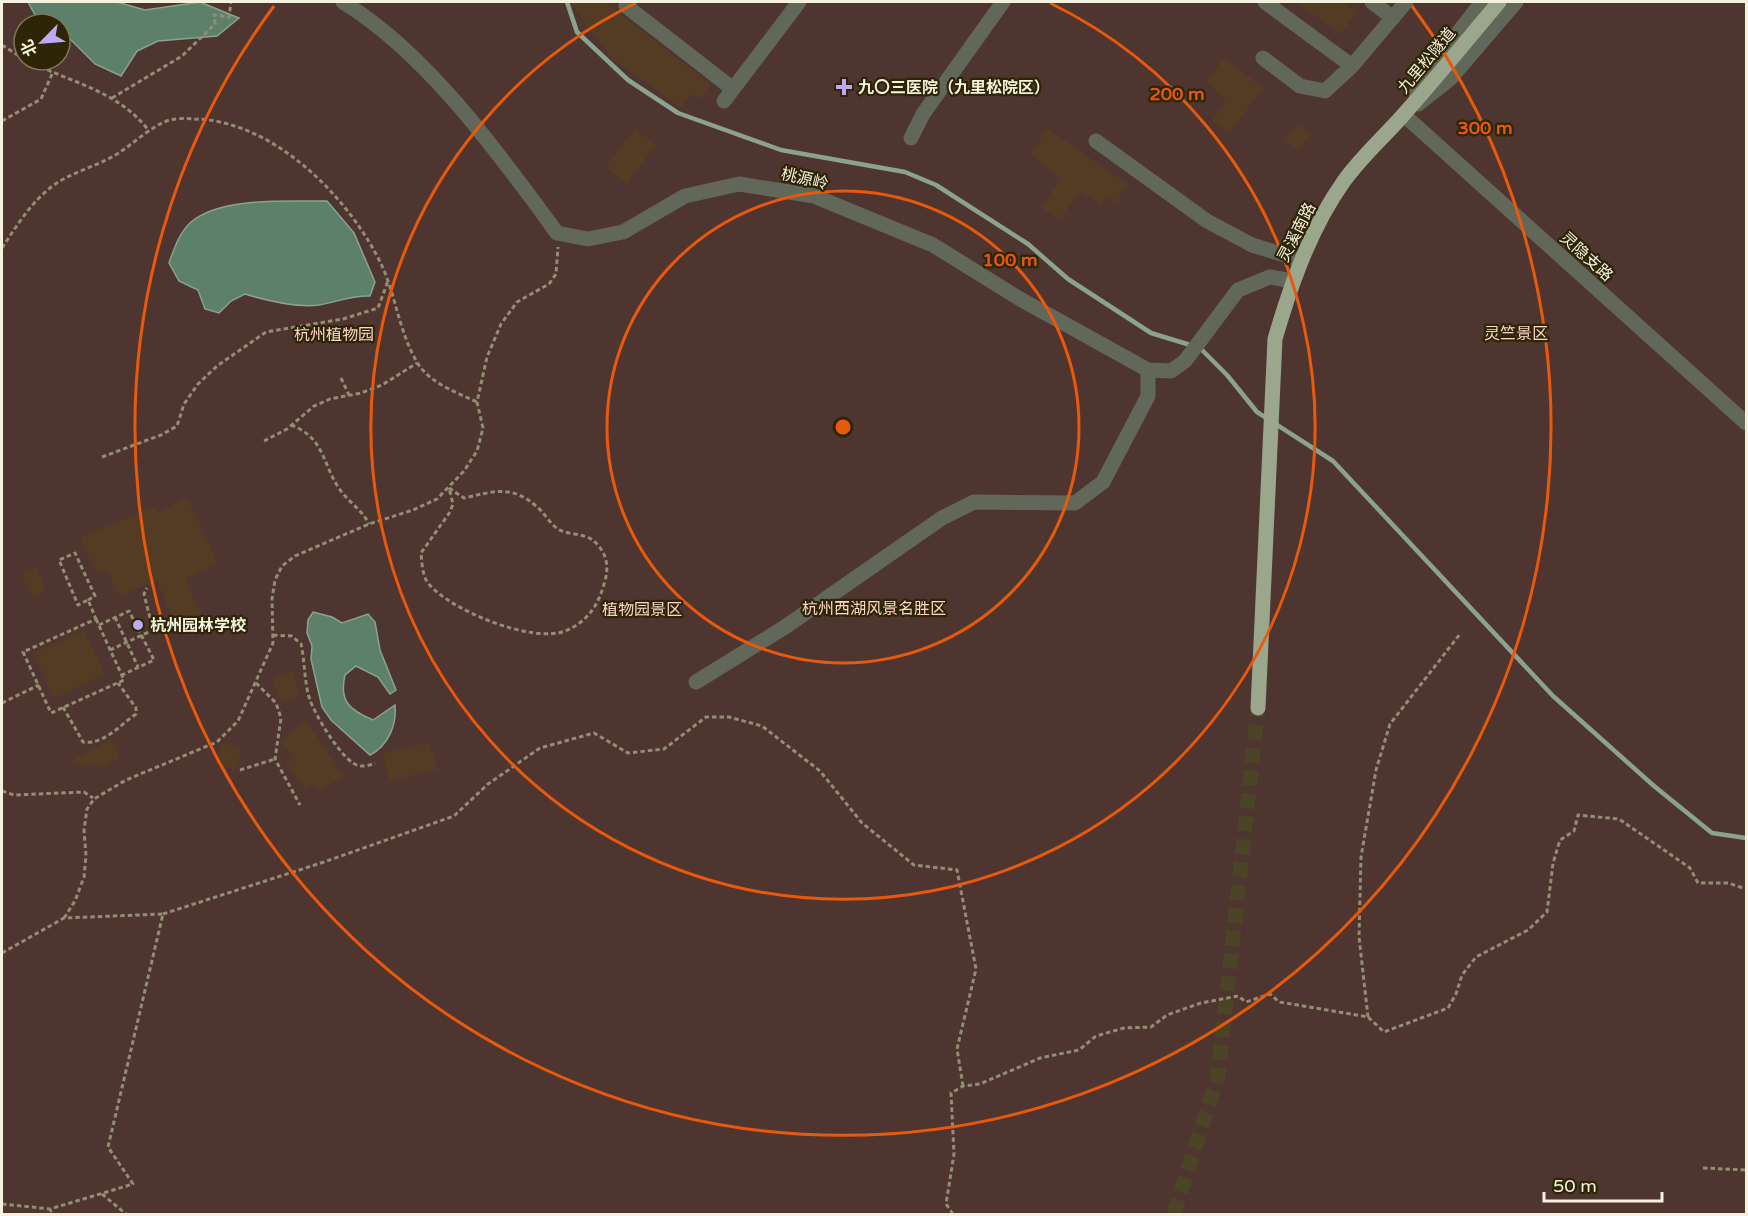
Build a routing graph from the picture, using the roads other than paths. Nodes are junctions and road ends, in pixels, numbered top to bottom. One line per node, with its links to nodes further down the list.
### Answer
1 (343, 2): 19 (street, 桃源岭)
2 (629, 2): 3 (street)
3 (798, 2)
4 (1003, 2): 15 (street)
5 (1265, 2): 13 (street)
6 (1372, 2): 11 (street)
7 (1407, 2): 11 (street)
8 (1482, 2): 14 (street)
9 (1499, 2): 14 (main road, 九里松隧道)
10 (1516, 2): 14 (street)
11 (1393, 18): 13 (street)
12 (1263, 58): 13 (street)
13 (1352, 66)
14 (1404, 115): 17 (main road, 灵溪南路); 20 (street, 灵隐支路)
15 (911, 138)
16 (1096, 141): 17 (street)
17 (1301, 260): 18 (main road, 灵溪南路)
18 (1292, 280): 19 (street); 22 (main road, 灵溪南路)
19 (1148, 370): 21 (street)
20 (1746, 423)
21 (696, 682)
22 (1258, 708)

